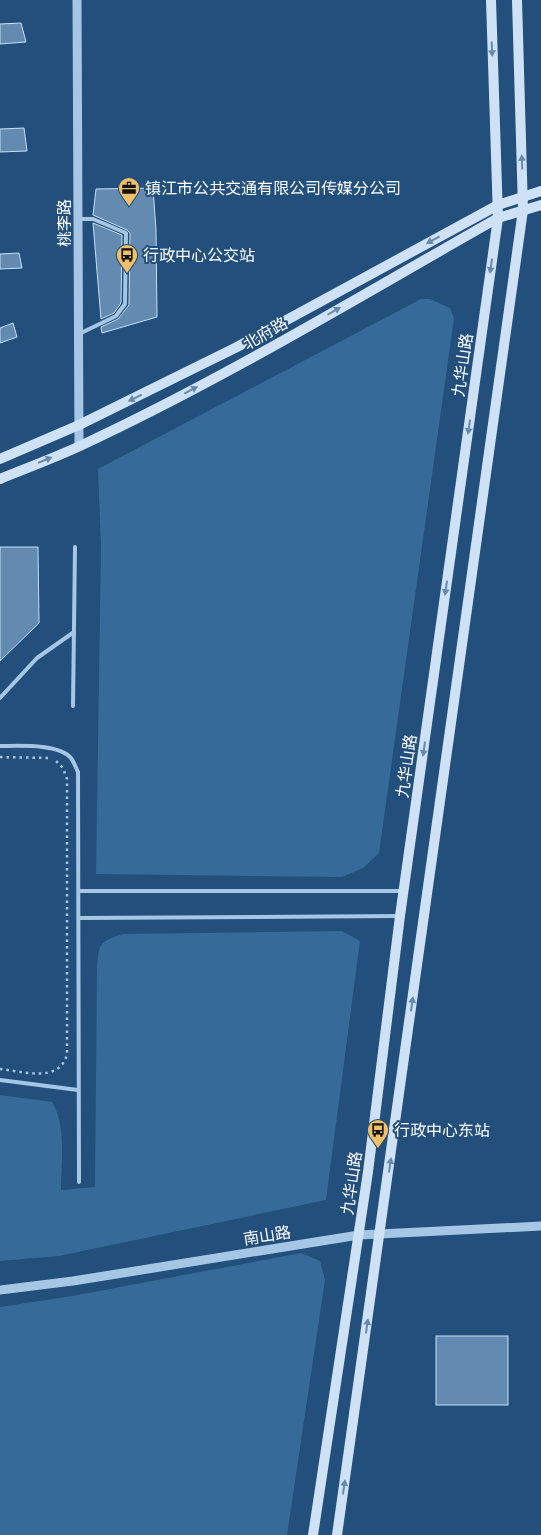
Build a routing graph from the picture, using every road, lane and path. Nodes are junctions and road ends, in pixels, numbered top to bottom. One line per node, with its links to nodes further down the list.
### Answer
1 (77, 0): 9 (street, 桃李路)
2 (491, 0): 6 (main road, 九华山路, one-way to 6)
3 (517, 0): 5 (main road, one-way to 3)
4 (541, 191): 5 (main road, 北府路)
5 (523, 197): 6 (main road, 北府路); 8 (main road)
6 (498, 205): 10 (main road, 九华山路); 12 (main road, 北府路, one-way to 12)
7 (541, 205): 8 (main road, 北府路)
8 (523, 210): 10 (main road, 北府路); 31 (main road, one-way to 8)
9 (79, 218): 11 (street, 桃李路); 11 (lane)
10 (498, 218): 13 (main road, 北府路, one-way to 10); 23 (main road, 九华山路, one-way to 23)
11 (79, 334): 12 (street, 桃李路)
12 (79, 425): 13 (street, 桃李路); 14 (main road, 北府路)
13 (79, 446): 15 (main road, 北府路, one-way to 13)
14 (0, 459)
15 (0, 479)
16 (76, 547): 17 (lane)
17 (74, 632): 18 (lane); 19 (lane)
18 (0, 698)
19 (74, 706)
20 (0, 746): 22 (lane)
21 (0, 758): 26 (path)
22 (80, 891): 23 (lane); 25 (lane)
23 (404, 891): 24 (main road, 九华山路)
24 (400, 916): 25 (lane); 32 (main road, 九华山路)
25 (79, 918): 28 (lane)
26 (0, 1069)
27 (0, 1080): 28 (lane)
28 (78, 1090): 29 (lane)
29 (79, 1182)
30 (541, 1226): 31 (street, 南山路)
31 (381, 1234): 32 (street, 南山路); 35 (main road, one-way to 31)
32 (359, 1235): 33 (street, 南山路); 34 (main road, 九华山路)
33 (0, 1290)
34 (313, 1535)
35 (337, 1535)

